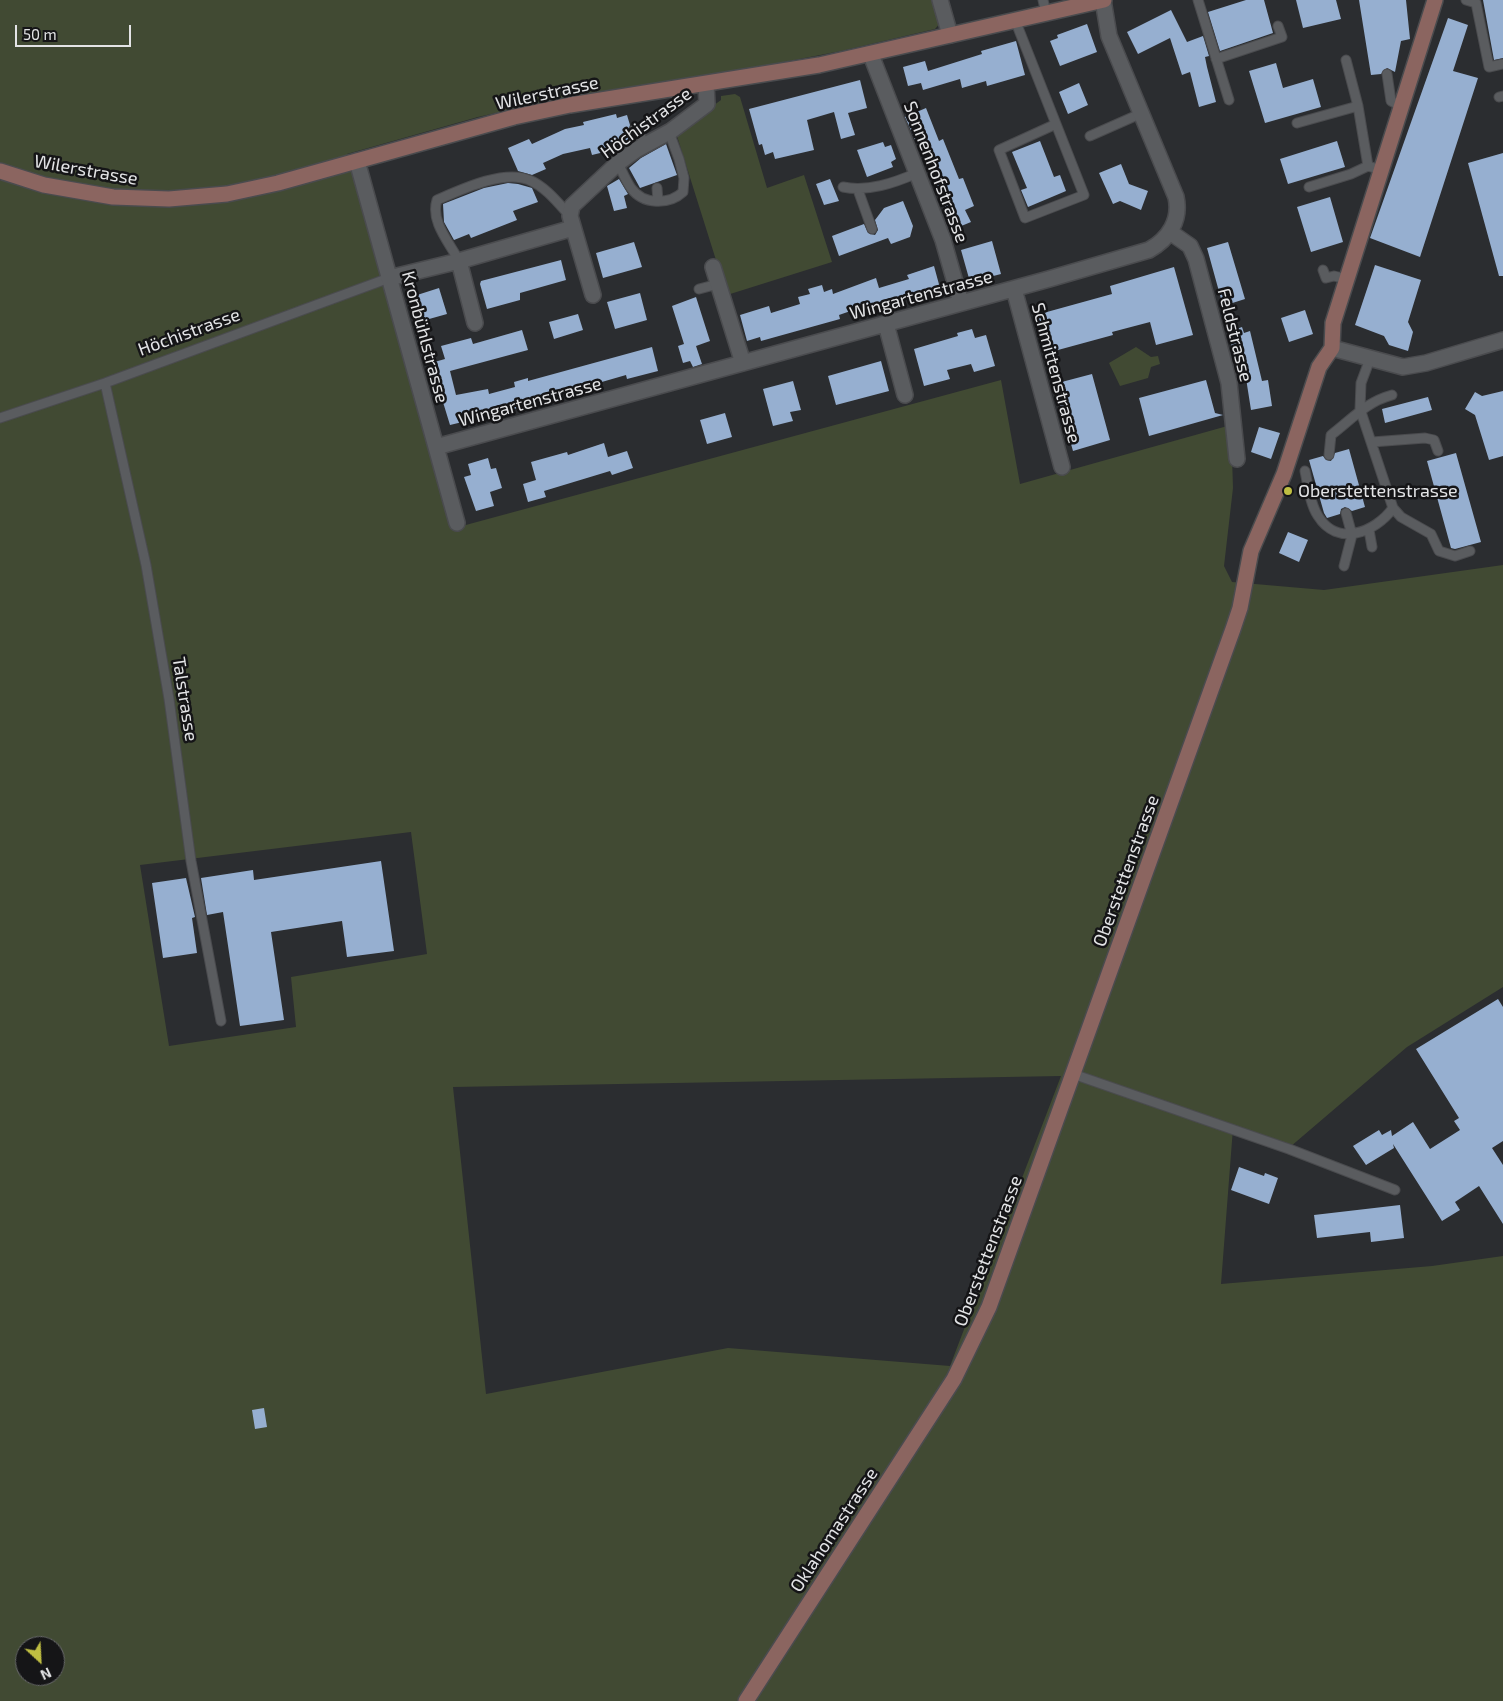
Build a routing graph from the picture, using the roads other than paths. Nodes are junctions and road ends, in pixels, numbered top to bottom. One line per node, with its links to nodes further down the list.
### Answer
1 (940, 0): 9 (street)
2 (1103, 0): 6 (street, Wilerstrasse); 19 (street)
3 (1198, 0): 11 (lane)
4 (1434, 0): 18 (street)
5 (1466, 0): 13 (lane)
6 (1044, 6): 7 (street, Wilerstrasse)
7 (1015, 20): 9 (street, Wilerstrasse); 21 (lane)
8 (1278, 26): 11 (lane)
9 (950, 35): 10 (street, Wilerstrasse)
10 (871, 55): 15 (street, Wilerstrasse); 30 (street, Sonnenhofstrasse)
11 (1216, 59): 16 (lane)
12 (1346, 60): 17 (lane)
13 (1503, 64)
14 (1387, 74): 18 (lane)
15 (706, 84): 23 (street, Höchistrasse); 26 (street, Wilerstrasse)
16 (1229, 100)
17 (1358, 106): 20 (lane); 28 (lane)
18 (1401, 106): 28 (street)
19 (1142, 112): 24 (lane); 38 (street)
20 (1297, 123)
21 (1056, 124): 21 (lane)
22 (634, 130): 25 (lane)
23 (669, 132): 25 (street, Höchistrasse); 35 (lane)
24 (1090, 136)
25 (645, 145): 27 (street, Höchistrasse)
26 (357, 161): 29 (street, Wilerstrasse); 42 (street, Kronbühlstrasse)
27 (618, 163): 35 (lane); 36 (street, Höchistrasse)
28 (1374, 168): 32 (lane); 43 (street)
29 (0, 171)
30 (917, 173): 34 (lane); 48 (street, Sonnenhofstrasse)
31 (843, 187): 34 (lane)
32 (1309, 187)
33 (657, 188): 35 (lane)
34 (858, 190): 37 (lane)
35 (658, 201)
36 (572, 217): 39 (street); 39 (lane); 47 (street)
37 (872, 229)
38 (1170, 232): 46 (street, Wingartenstrasse); 64 (street, Feldstrasse)
39 (459, 262): 42 (street); 49 (street)
40 (712, 266): 44 (street)
41 (1324, 270): 43 (lane)
42 (390, 278): 55 (lane, Höchistrasse); 61 (street, Kronbühlstrasse)
43 (1346, 279): 52 (street)
44 (718, 284): 45 (lane); 54 (street)
45 (699, 289)
46 (1014, 289): 48 (street, Wingartenstrasse); 65 (street, Schmittenstrasse)
47 (593, 295)
48 (961, 303): 50 (street, Wingartenstrasse)
49 (475, 322)
50 (886, 324): 54 (street, Wingartenstrasse); 56 (street)
51 (1503, 340): 53 (street)
52 (1332, 348): 53 (street); 76 (street, Oberstettenstrasse)
53 (1370, 359): 58 (lane)
54 (743, 363): 61 (street, Wingartenstrasse)
55 (105, 383): 59 (lane, Höchistrasse); 75 (lane, Talstrasse)
56 (905, 395)
57 (1392, 395): 58 (lane)
58 (1360, 409): 60 (lane); 63 (lane)
59 (0, 418)
60 (1372, 442): 62 (lane); 67 (lane)
61 (436, 447): 69 (street, Kronbühlstrasse)
62 (1438, 451)
63 (1329, 455)
64 (1238, 460)
65 (1062, 467)
66 (1305, 471): 71 (lane)
67 (1393, 508): 70 (lane); 73 (lane)
68 (1346, 513): 71 (lane)
69 (456, 523)
70 (1369, 530): 71 (lane); 72 (lane)
71 (1352, 535): 74 (lane)
72 (1372, 547)
73 (1470, 551)
74 (1344, 566)
75 (222, 1021)
76 (1073, 1074): 77 (lane); 78 (street, Oberstettenstrasse)
77 (1395, 1190)
78 (954, 1379): 79 (street, Oklahomastrasse)
79 (746, 1701)

